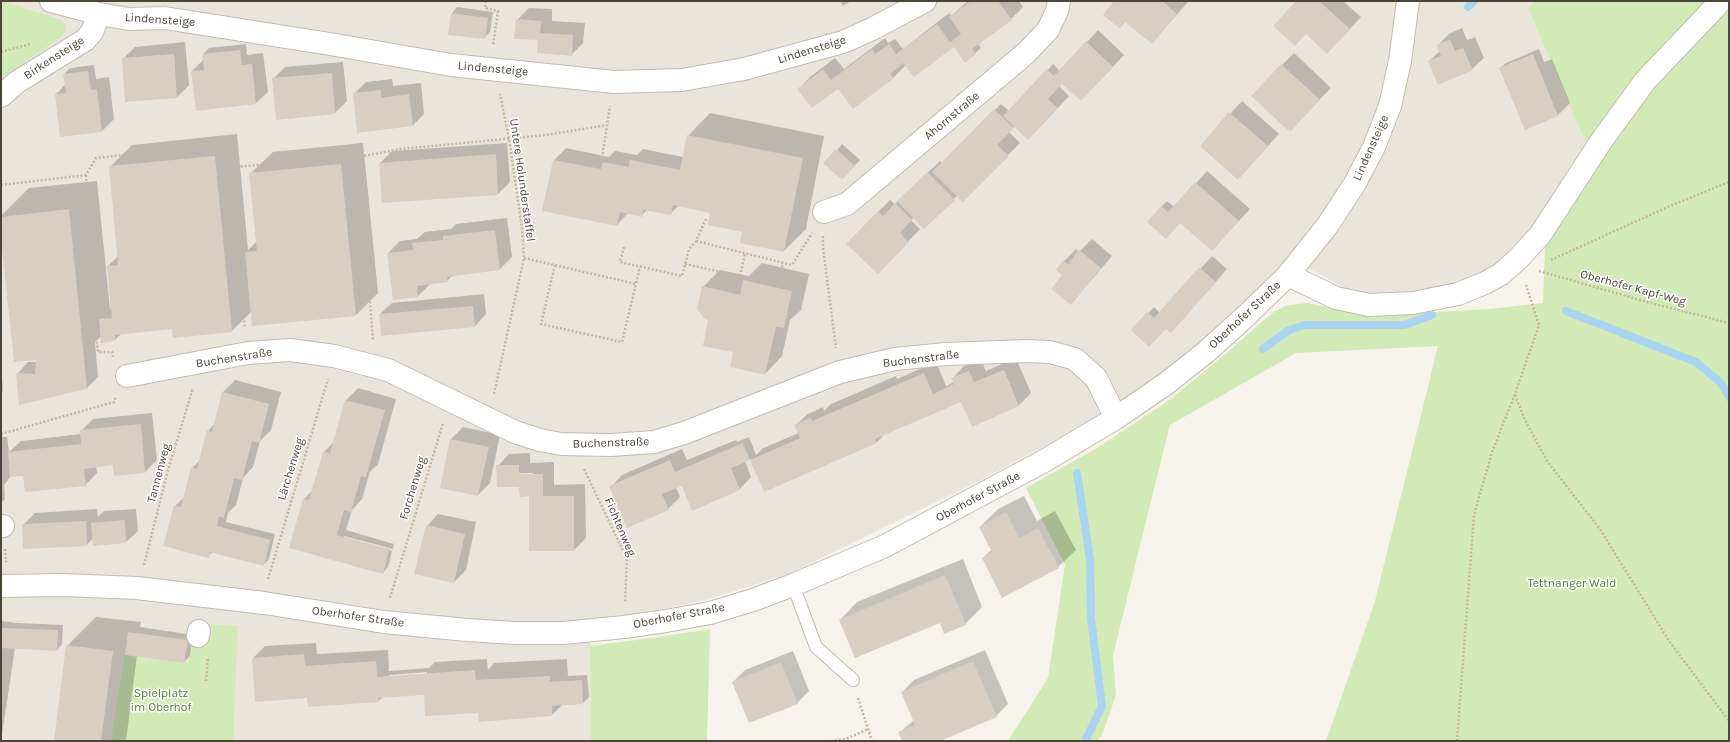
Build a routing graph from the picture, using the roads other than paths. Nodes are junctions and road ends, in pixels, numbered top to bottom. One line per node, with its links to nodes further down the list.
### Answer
1 (51, 1): 6 (street, Lindensteige)
2 (1059, 1): 8 (street, Ahornstraße)
3 (1408, 1): 9 (street, Lindensteige)
4 (1721, 1): 9 (street)
5 (918, 3): 6 (street, Lindensteige)
6 (99, 14): 7 (street, Birkensteige)
7 (1, 96)
8 (824, 212)
9 (1288, 275): 11 (street, Oberhofer Straße)
10 (127, 376): 11 (street, Buchenstraße)
11 (1116, 418): 12 (street, Oberhofer Straße)
12 (793, 585): 13 (street, Oberhofer Straße); 14 (lane)
13 (1, 586)
14 (853, 680)

